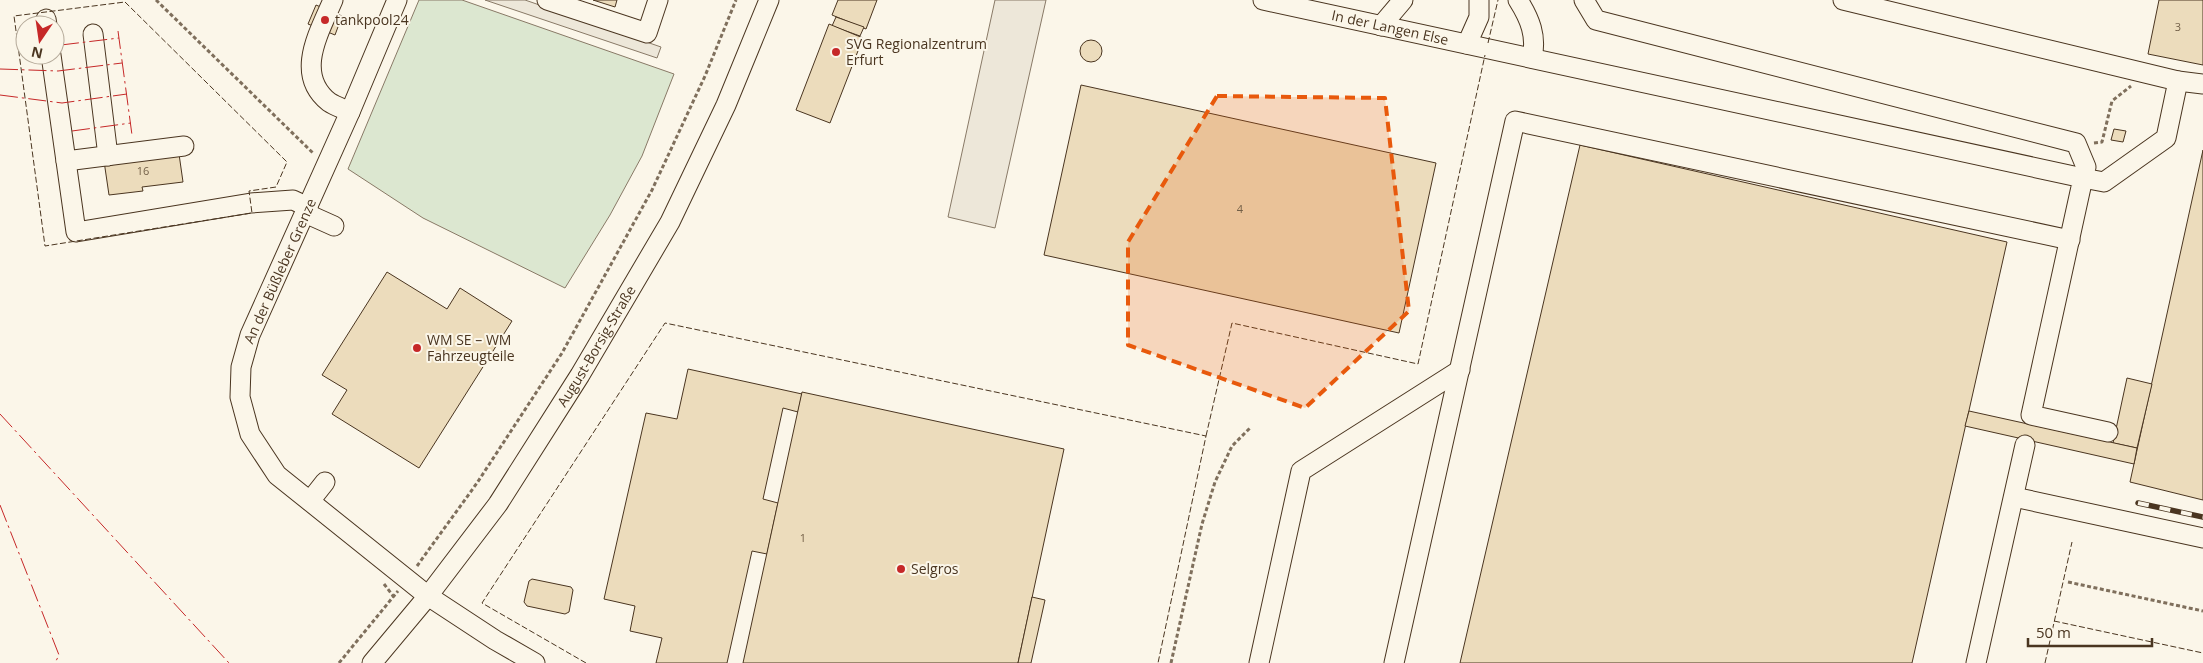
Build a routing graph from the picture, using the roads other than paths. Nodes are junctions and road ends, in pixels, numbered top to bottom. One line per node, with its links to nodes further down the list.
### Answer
1 (333, 0): 19 (street)
2 (397, 0): 19 (street, An der Büßleber Grenze)
3 (547, 0): 4 (street)
4 (658, 0)
5 (769, 0): 34 (street, August-Borsig-Straße)
6 (1263, 0): 12 (street, In der Langen Else)
7 (1403, 0): 12 (street)
8 (1478, 0): 14 (street)
9 (1518, 0): 15 (street)
10 (1584, 0): 23 (street)
11 (1842, 0): 17 (street)
12 (1381, 26): 14 (street, In der Langen Else)
13 (93, 34): 21 (street)
14 (1467, 44): 15 (street, In der Langen Else)
15 (1532, 58): 23 (street, In der Langen Else)
16 (52, 65): 22 (street)
17 (2178, 81): 18 (street); 23 (street, In der Langen Else)
18 (2203, 84)
19 (350, 112): 24 (street, An der Büßleber Grenze)
20 (184, 146): 21 (street)
21 (108, 156): 22 (street)
22 (66, 161): 24 (street)
23 (2083, 178): 26 (street)
24 (307, 210): 25 (street); 32 (street, An der Büßleber Grenze)
25 (334, 226)
26 (2070, 240): 27 (street); 28 (street)
27 (1460, 370): 37 (street); 38 (street)
28 (2108, 432)
29 (2025, 445): 31 (street)
30 (325, 482): 32 (street)
31 (2014, 497): 33 (street); 39 (street)
32 (310, 501): 34 (street, An der Büßleber Grenze)
33 (2203, 538)
34 (428, 596): 35 (street, August-Borsig-Straße); 36 (street, An der Büßleber Grenze)
35 (372, 663)
36 (534, 663)
37 (1260, 663)
38 (1394, 663)
39 (1976, 663)

